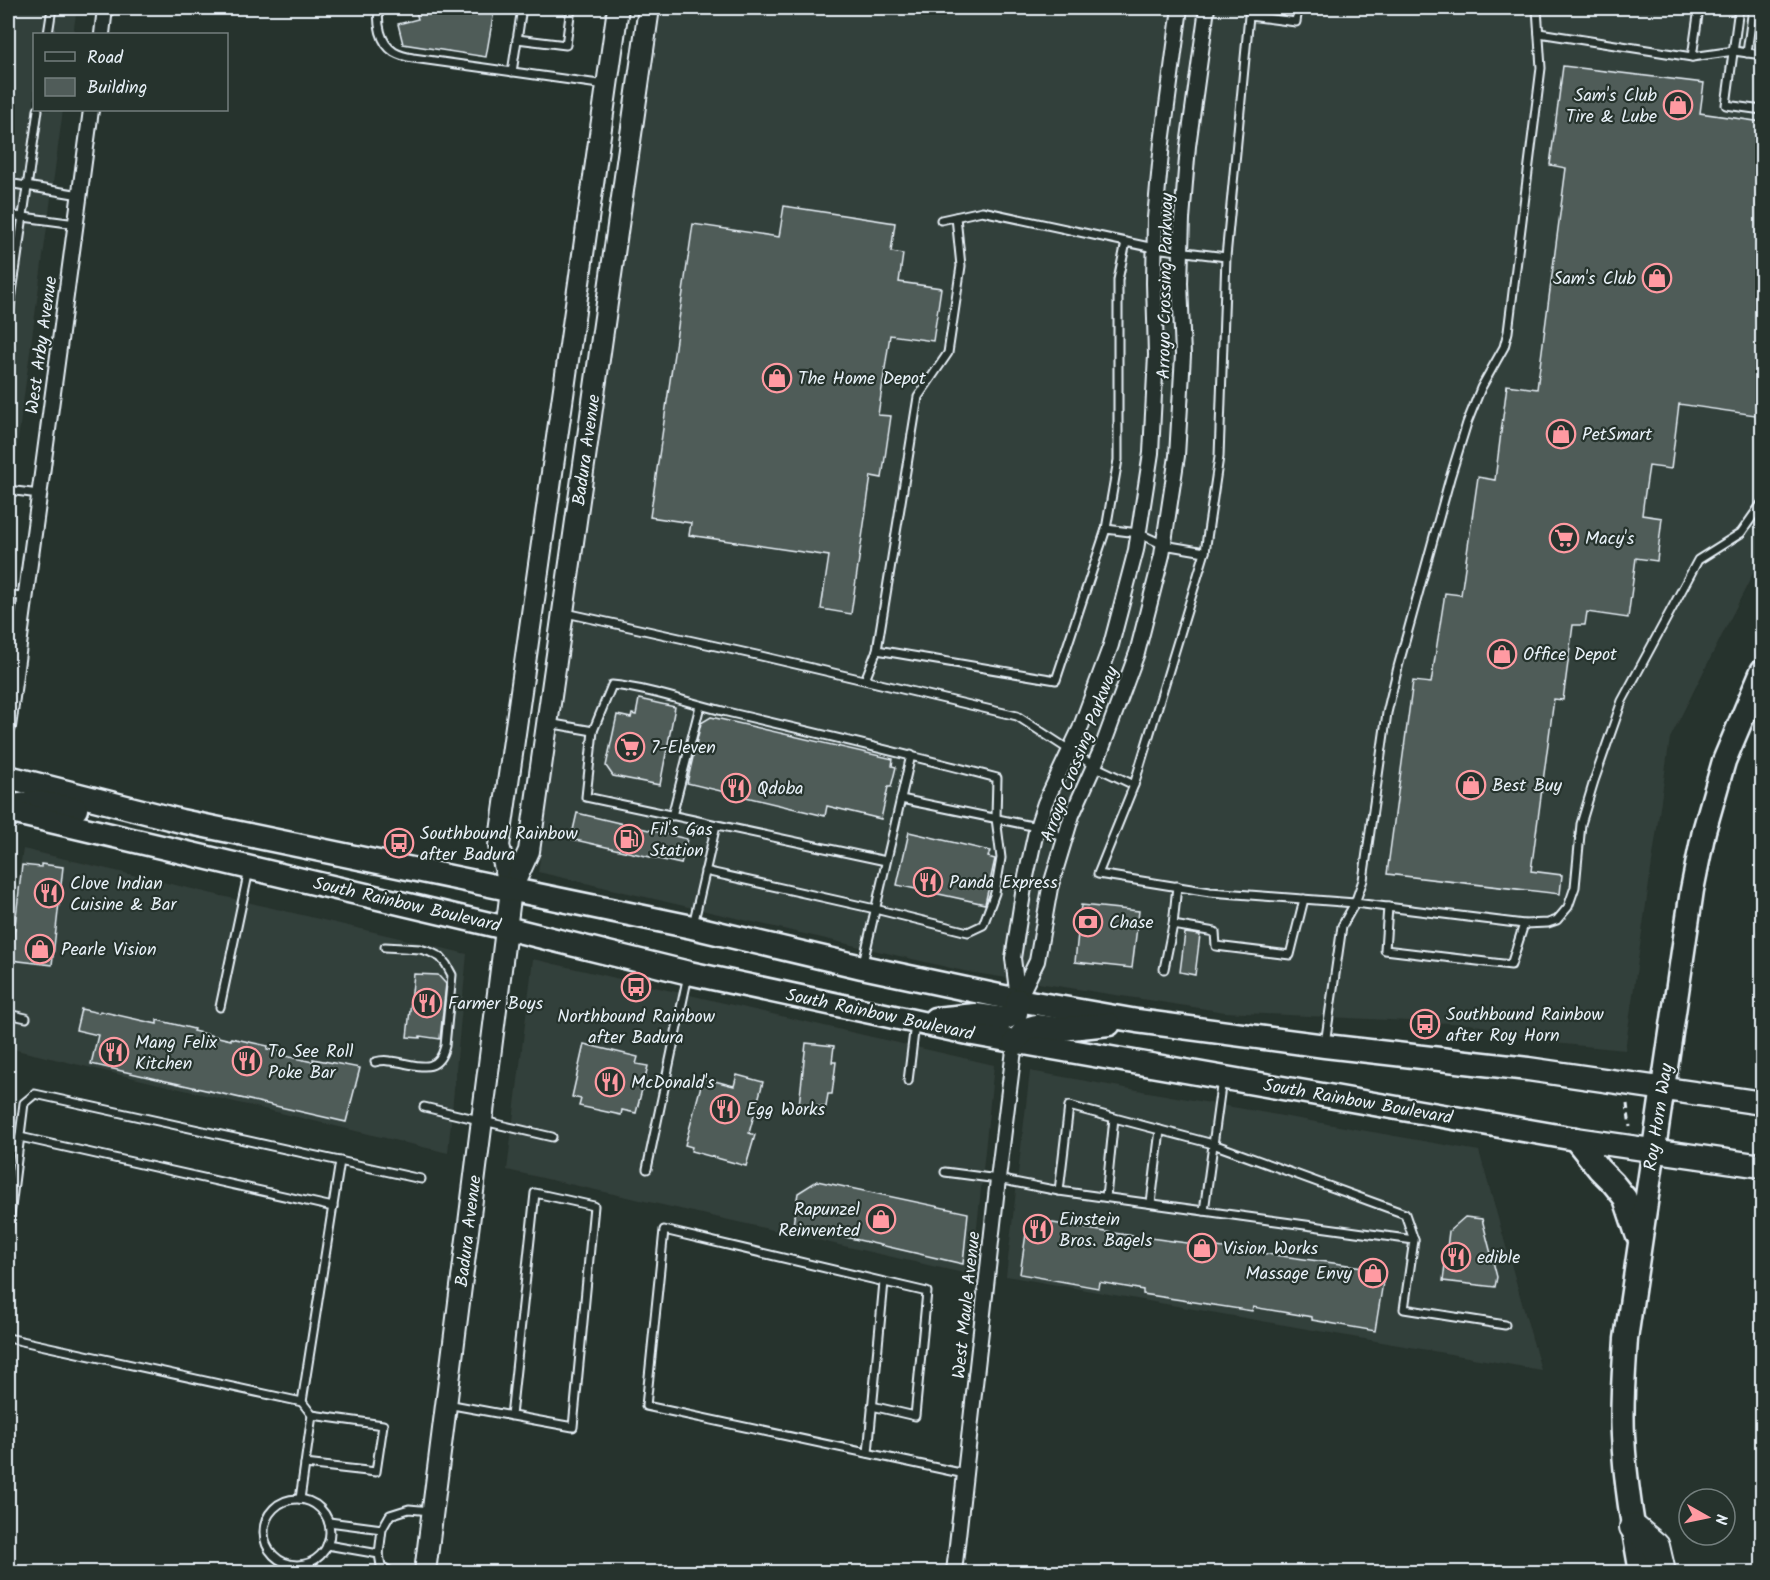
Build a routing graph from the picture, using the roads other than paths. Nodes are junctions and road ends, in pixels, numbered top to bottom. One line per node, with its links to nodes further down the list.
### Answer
1 (52, 8): 15 (lane)
2 (105, 8): 16 (street)
3 (379, 8): 23 (lane)
4 (522, 8): 18 (lane)
5 (572, 8): 18 (lane)
6 (618, 8): 24 (main road, Badura Avenue)
7 (649, 8): 51 (main road, Badura Avenue)
8 (1179, 8): 37 (street, Arroyo Crossing Parkway)
9 (1206, 8): 38 (street, Arroyo Crossing Parkway)
10 (1298, 8): 39 (lane)
11 (1537, 8): 17 (lane)
12 (1697, 8): 22 (lane)
13 (1739, 8): 19 (lane)
14 (1753, 8): 20 (lane)
15 (48, 33)
16 (102, 33)
17 (1539, 33): 22 (lane); 78 (lane)
18 (517, 39): 23 (lane)
19 (1734, 51): 20 (lane); 22 (lane); 25 (lane)
20 (1747, 53): 21 (lane)
21 (1762, 55)
22 (1692, 57)
23 (512, 72): 24 (lane)
24 (607, 86): 50 (main road, Badura Avenue)
25 (1762, 110)
26 (38, 111): 29 (lane)
27 (91, 111): 30 (street, West Arby Avenue)
28 (8, 183): 29 (lane)
29 (27, 185): 30 (lane); 33 (lane)
30 (80, 195): 35 (street, West Arby Avenue)
31 (8, 215): 33 (lane)
32 (956, 217): 34 (lane); 36 (lane); 52 (lane)
33 (22, 218): 35 (lane); 40 (lane)
34 (941, 220)
35 (76, 224): 42 (street, West Arby Avenue)
36 (1126, 242): 37 (lane); 44 (lane)
37 (1154, 248): 38 (lane); 45 (street, Arroyo Crossing Parkway)
38 (1181, 252): 39 (lane); 46 (street, Arroyo Crossing Parkway)
39 (1226, 257): 47 (lane)
40 (8, 321)
41 (8, 490): 42 (lane)
42 (39, 494): 49 (street, West Arby Avenue)
43 (1762, 503): 81 (lane)
44 (1106, 529): 45 (lane); 52 (lane)
45 (1138, 533): 46 (lane); 59 (street, Arroyo Crossing Parkway)
46 (1164, 545): 47 (lane); 61 (street, Arroyo Crossing Parkway)
47 (1205, 552): 63 (lane)
48 (8, 594): 49 (lane)
49 (25, 597): 57 (street, West Arby Avenue)
50 (533, 607): 51 (main road); 76 (main road, Badura Avenue)
51 (563, 612): 54 (lane); 56 (main road, Badura Avenue)
52 (877, 650): 54 (lane)
53 (1762, 671): 100 (main road, Roy Horn Way)
54 (865, 680): 59 (lane)
55 (700, 706): 58 (lane); 60 (lane); 67 (lane)
56 (548, 722): 58 (lane); 76 (main road, Badura Avenue)
57 (8, 727)
58 (593, 731): 67 (lane)
59 (1070, 750): 61 (lane); 70 (street, Arroyo Crossing Parkway)
60 (911, 755): 64 (lane); 68 (lane)
61 (1094, 766): 63 (lane); 71 (street, Arroyo Crossing Parkway)
62 (8, 777): 66 (main road, South Rainbow Boulevard)
63 (1134, 785): 75 (lane)
64 (901, 799): 68 (lane); 72 (lane)
65 (8, 809): 66 (main road); 73 (main road, South Rainbow Boulevard)
66 (146, 812): 76 (main road, South Rainbow Boulevard)
67 (672, 816): 69 (lane)
68 (996, 818): 70 (lane); 80 (lane)
69 (716, 825): 72 (lane); 74 (lane)
70 (1037, 827): 71 (lane); 89 (street, Arroyo Crossing Parkway)
71 (1065, 838): 89 (street, Arroyo Crossing Parkway)
72 (886, 861): 80 (lane)
73 (249, 868): 84 (main road, South Rainbow Boulevard); 90 (lane)
74 (705, 871): 80 (lane); 83 (lane)
75 (1177, 886): 77 (lane); 82 (lane)
76 (511, 890): 83 (main road, South Rainbow Boulevard); 84 (main road, Badura Avenue)
77 (1304, 899): 78 (lane); 82 (lane)
78 (1355, 903): 79 (lane); 96 (lane)
79 (1388, 907): 81 (lane); 81 (lane)
80 (875, 909): 86 (lane)
81 (1524, 924)
82 (1173, 925): 87 (lane)
83 (693, 927): 86 (main road, South Rainbow Boulevard)
84 (506, 928): 88 (main road, South Rainbow Boulevard); 104 (main road, Badura Avenue)
85 (385, 946): 97 (lane)
86 (862, 967): 89 (main road, South Rainbow Boulevard)
87 (1164, 969)
88 (689, 974): 93 (main road, South Rainbow Boulevard); 113 (lane)
89 (1018, 1000): 93 (main road); 94 (main road, South Rainbow Boulevard)
90 (220, 1007)
91 (8, 1014): 92 (lane)
92 (26, 1018)
93 (915, 1021): 95 (main road, South Rainbow Boulevard); 99 (lane)
94 (1137, 1021): 95 (main road); 96 (main road, South Rainbow Boulevard)
95 (1015, 1042): 98 (main road, South Rainbow Boulevard); 116 (street, West Maule Avenue)
96 (1325, 1046): 100 (main road, South Rainbow Boulevard)
97 (375, 1062)
98 (1222, 1077): 108 (main road, South Rainbow Boulevard); 109 (lane)
99 (909, 1081)
100 (1662, 1088): 101 (main road, South Rainbow Boulevard); 110 (main road, Roy Horn Way)
101 (1762, 1103)
102 (424, 1107): 104 (lane)
103 (1114, 1118): 105 (lane); 117 (lane); 118 (lane)
104 (482, 1121): 107 (lane); 129 (main road, Badura Avenue)
105 (1160, 1130): 109 (lane); 119 (lane)
106 (20, 1137): 111 (lane); 120 (lane); 122 (lane)
107 (552, 1137)
108 (1575, 1139): 110 (main road, South Rainbow Boulevard); 124 (main road)
109 (1213, 1144): 121 (lane); 123 (lane)
110 (1652, 1150): 112 (main road, South Rainbow Boulevard); 124 (main road, Roy Horn Way)
111 (340, 1161): 115 (lane); 120 (lane)
112 (1762, 1166)
113 (647, 1169)
114 (945, 1172): 116 (lane)
115 (421, 1179)
116 (998, 1179): 117 (lane); 135 (street, West Maule Avenue)
117 (1059, 1191): 118 (lane)
118 (1106, 1197): 119 (lane)
119 (1150, 1203): 121 (lane)
120 (333, 1207): 128 (lane)
121 (1204, 1211): 123 (lane)
122 (8, 1232)
123 (1414, 1240): 126 (lane)
124 (1639, 1240): 139 (main road, Roy Horn Way)
125 (884, 1282): 130 (lane); 130 (lane); 133 (lane)
126 (1505, 1325)
127 (8, 1338): 128 (lane)
128 (302, 1402): 131 (lane)
129 (447, 1404): 132 (lane); 137 (main road, Badura Avenue)
130 (872, 1406): 133 (lane)
131 (312, 1416): 134 (lane); 134 (lane)
132 (511, 1416): 132 (lane)
133 (868, 1453): 135 (lane)
134 (305, 1464): 136 (lane)
135 (965, 1474): 146 (street, West Maule Avenue)
136 (300, 1498): 138 (lane); 143 (lane)
137 (433, 1511): 140 (lane); 145 (main road, Badura Avenue)
138 (329, 1522): 140 (lane); 141 (lane)
139 (1633, 1527): 147 (main road, Roy Horn Way); 148 (highway)
140 (382, 1529): 142 (lane)
141 (327, 1545): 142 (lane); 143 (lane)
142 (379, 1554): 144 (lane)
143 (293, 1569)
144 (391, 1572)
145 (425, 1572)
146 (954, 1572)
147 (1641, 1572)
148 (1662, 1572)

